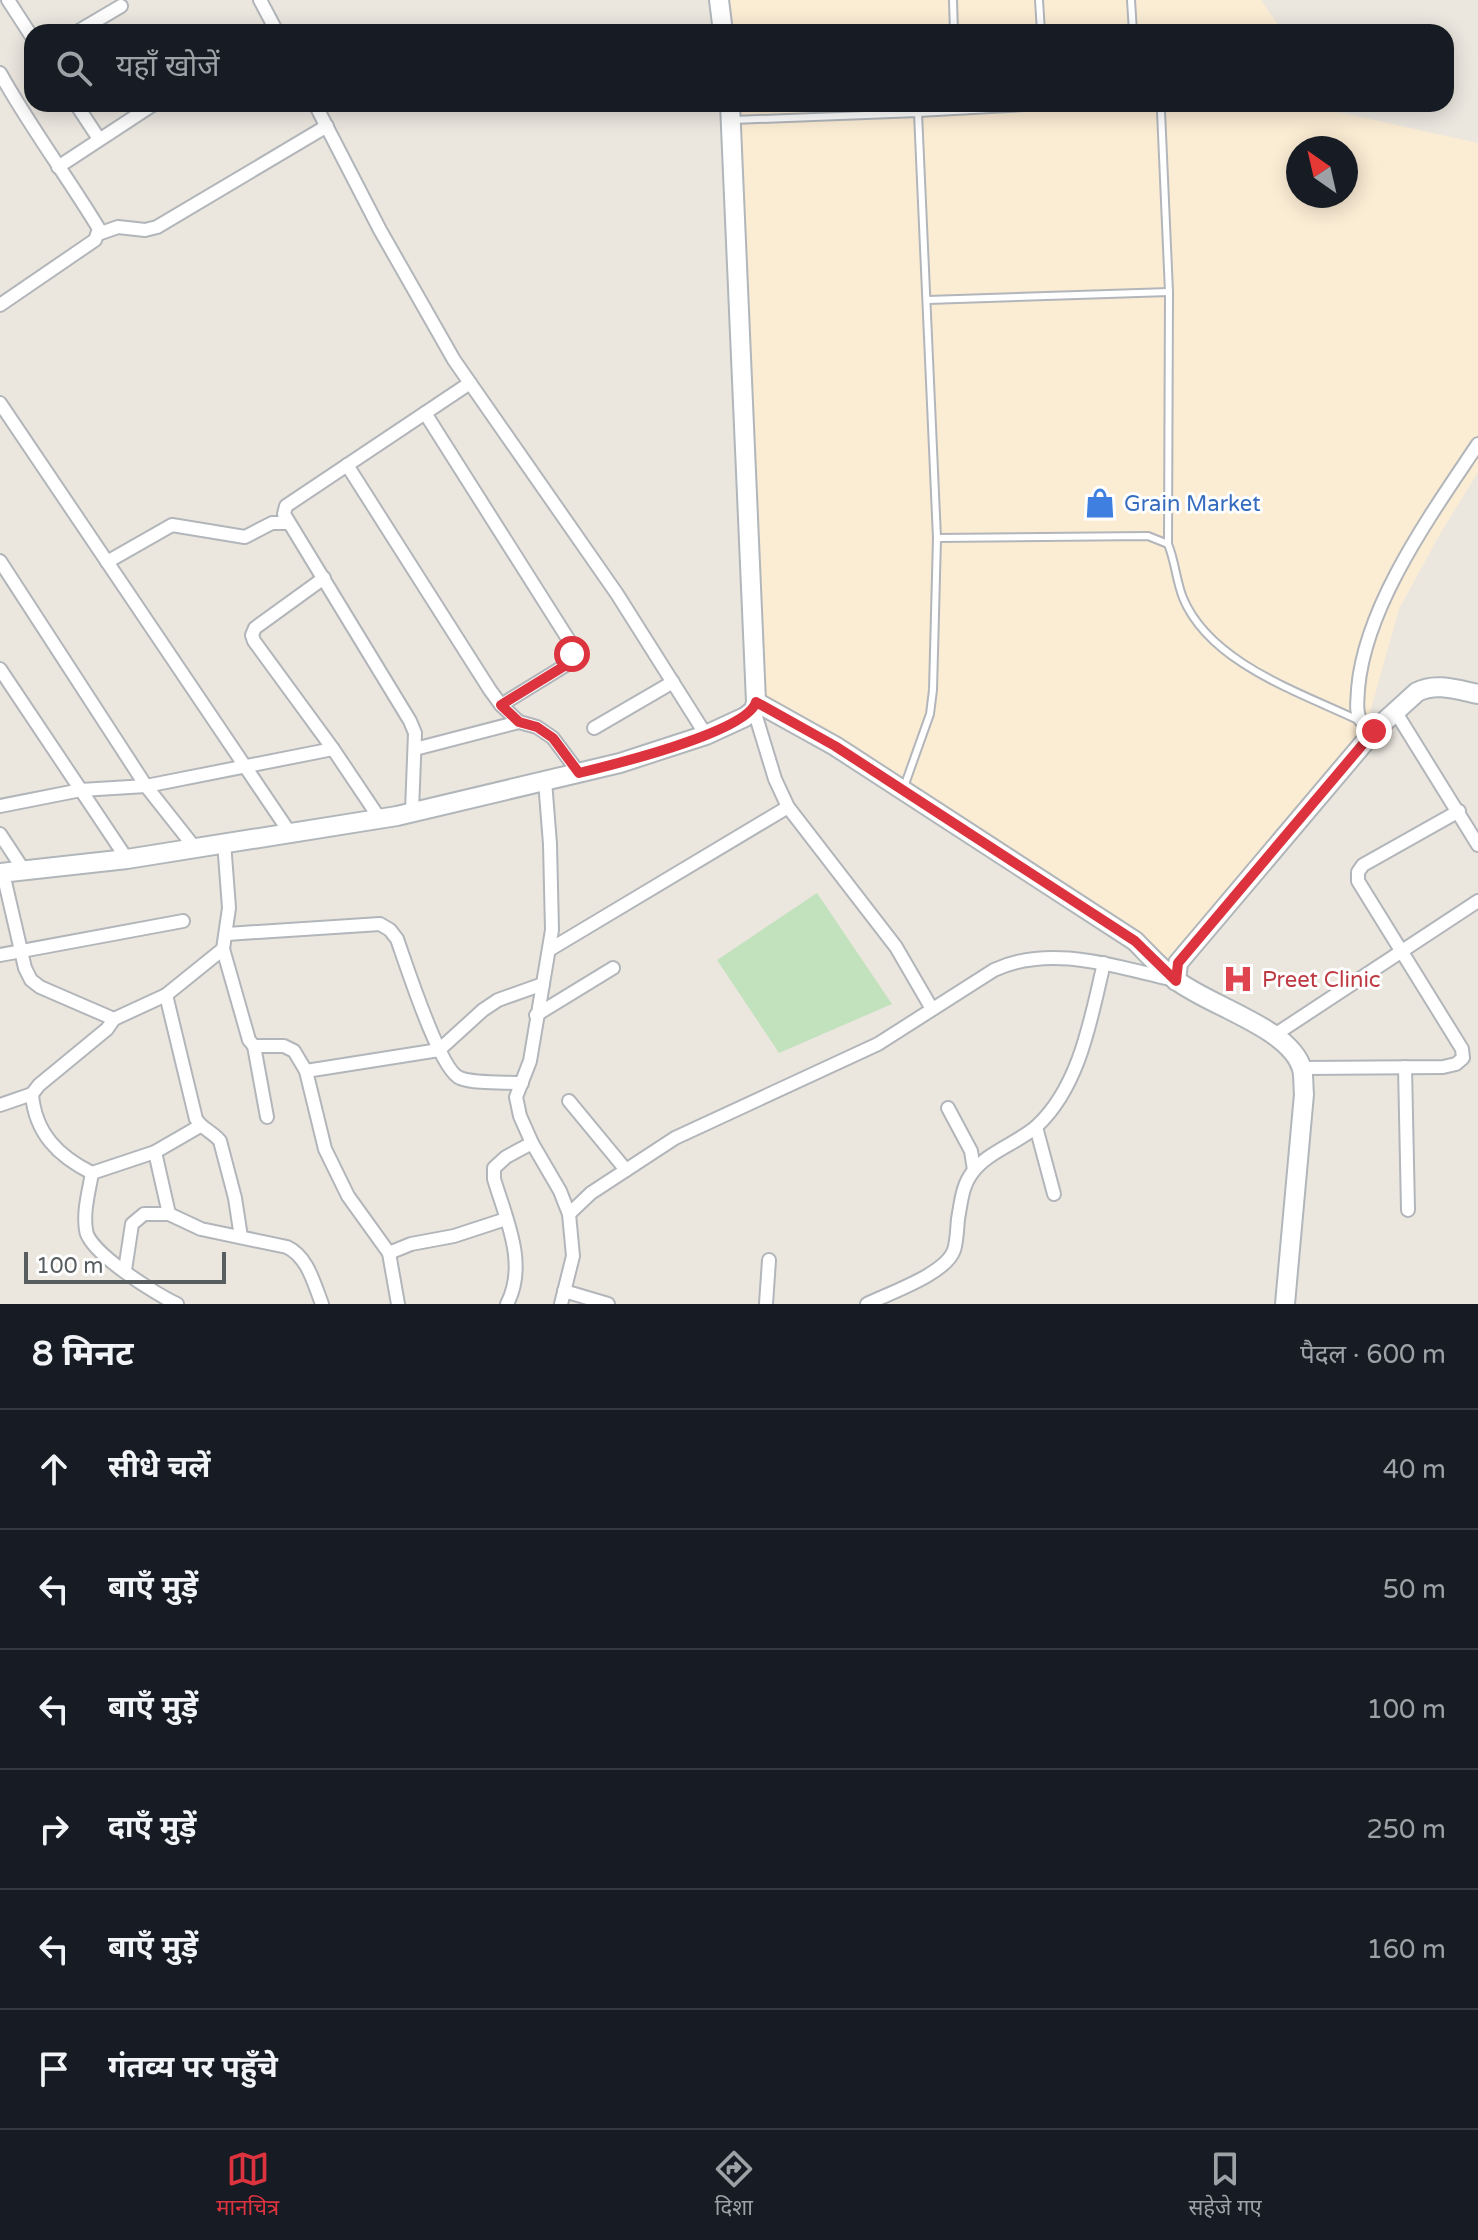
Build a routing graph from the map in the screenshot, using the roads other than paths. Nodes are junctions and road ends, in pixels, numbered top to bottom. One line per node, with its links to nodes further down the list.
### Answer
1 (8, 0): 14 (street)
2 (260, 0): 9 (street)
3 (719, 0): 10 (street)
4 (953, 0): 11 (lane)
5 (1039, 0): 12 (lane)
6 (1131, 0): 13 (lane)
7 (121, 6): 8 (street)
8 (91, 24)
9 (270, 24)
10 (722, 24)
11 (954, 24)
12 (1040, 24)
13 (1132, 24)
14 (24, 25)
15 (0, 73): 16 (street)
16 (24, 112)
17 (24, 112): 27 (street)
18 (81, 112): 26 (street)
19 (141, 112): 26 (street)
20 (319, 112): 25 (street)
21 (731, 112): 24 (lane); 47 (street)
22 (924, 112): 24 (lane)
23 (1161, 112): 29 (lane)
24 (918, 113): 30 (lane)
25 (327, 126): 28 (street); 32 (street)
26 (99, 139): 27 (street)
27 (58, 167): 28 (street)
28 (98, 234): 31 (street)
29 (1169, 292): 30 (lane); 39 (lane)
30 (928, 300): 38 (lane)
31 (0, 305)
32 (470, 383): 34 (street); 44 (street)
33 (0, 404): 41 (street)
34 (425, 413): 36 (street); 46 (street)
35 (1478, 444): 50 (street)
36 (347, 465): 37 (street); 46 (street)
37 (287, 523): 41 (street); 42 (street)
38 (937, 538): 39 (lane); 60 (lane)
39 (1168, 544): 50 (lane)
40 (0, 561): 58 (street)
41 (107, 562): 55 (street)
42 (324, 578): 53 (street); 54 (street)
43 (0, 669): 59 (street)
44 (673, 682): 51 (street); 52 (street)
45 (1478, 694): 48 (street)
46 (501, 705): 49 (street)
47 (755, 706): 52 (street); 60 (street); 62 (street)
48 (1395, 711): 50 (street); 64 (street)
49 (519, 722): 54 (street); 56 (street)
50 (1367, 726): 84 (street)
51 (594, 728)
52 (706, 735): 56 (street)
53 (333, 749): 55 (street); 65 (street)
54 (415, 749): 63 (street)
55 (244, 766): 58 (street); 66 (street)
56 (579, 773): 57 (street)
57 (545, 781): 63 (street); 79 (street)
58 (146, 786): 59 (street); 70 (street)
59 (81, 790): 61 (street); 71 (street)
60 (903, 790): 84 (street)
61 (0, 806)
62 (788, 807): 79 (street); 87 (street)
63 (412, 811): 65 (street)
64 (1459, 811): 69 (street); 78 (street)
65 (380, 819): 66 (street)
66 (290, 833): 68 (street)
67 (0, 834): 72 (street)
68 (224, 842): 70 (street); 76 (street)
69 (1478, 845)
70 (195, 848): 71 (street)
71 (127, 859): 72 (street)
72 (23, 869): 73 (street)
73 (1, 873): 80 (street)
74 (1478, 901): 78 (street)
75 (183, 921): 80 (street)
76 (227, 934): 77 (street); 92 (street)
77 (223, 949): 86 (street); 91 (street)
78 (1403, 949): 90 (street); 93 (street)
79 (549, 950): 85 (street)
80 (22, 951): 81 (street); 89 (street)
81 (0, 955)
82 (1104, 963): 84 (street); 87 (street); 103 (street)
83 (613, 968): 88 (street)
84 (1176, 981): 90 (street)
85 (543, 984): 88 (street); 92 (street)
86 (166, 995): 89 (street); 102 (street)
87 (932, 1009): 106 (street)
88 (536, 1015): 96 (street)
89 (114, 1019): 97 (street)
90 (1276, 1034): 94 (street)
91 (254, 1046): 95 (street); 101 (street)
92 (439, 1050): 95 (street); 96 (street)
93 (1405, 1067): 94 (street); 110 (street)
94 (1302, 1068): 127 (street)
95 (306, 1071): 115 (street)
96 (522, 1083): 104 (street)
97 (32, 1094): 99 (street); 108 (street)
98 (569, 1101): 106 (street)
99 (0, 1105)
100 (948, 1108): 107 (street)
101 (267, 1117)
102 (200, 1126): 105 (street); 114 (street)
103 (1036, 1127): 107 (street); 109 (street)
104 (532, 1143): 112 (street); 113 (street)
105 (155, 1152): 108 (street); 111 (street)
106 (626, 1170): 112 (street)
107 (974, 1170): 126 (street)
108 (92, 1173): 117 (street)
109 (1054, 1194)
110 (1408, 1210)
111 (169, 1214): 114 (street); 117 (street)
112 (569, 1214): 118 (street)
113 (506, 1219): 115 (street); 123 (street)
114 (241, 1237): 121 (street)
115 (389, 1253): 122 (street)
116 (769, 1260): 125 (street)
117 (125, 1270): 119 (street)
118 (562, 1298): 124 (street)
119 (160, 1301): 120 (street)
120 (177, 1304)
121 (322, 1304)
122 (398, 1304)
123 (507, 1304)
124 (608, 1304)
125 (766, 1304)
126 (867, 1304)
127 (1285, 1304)

